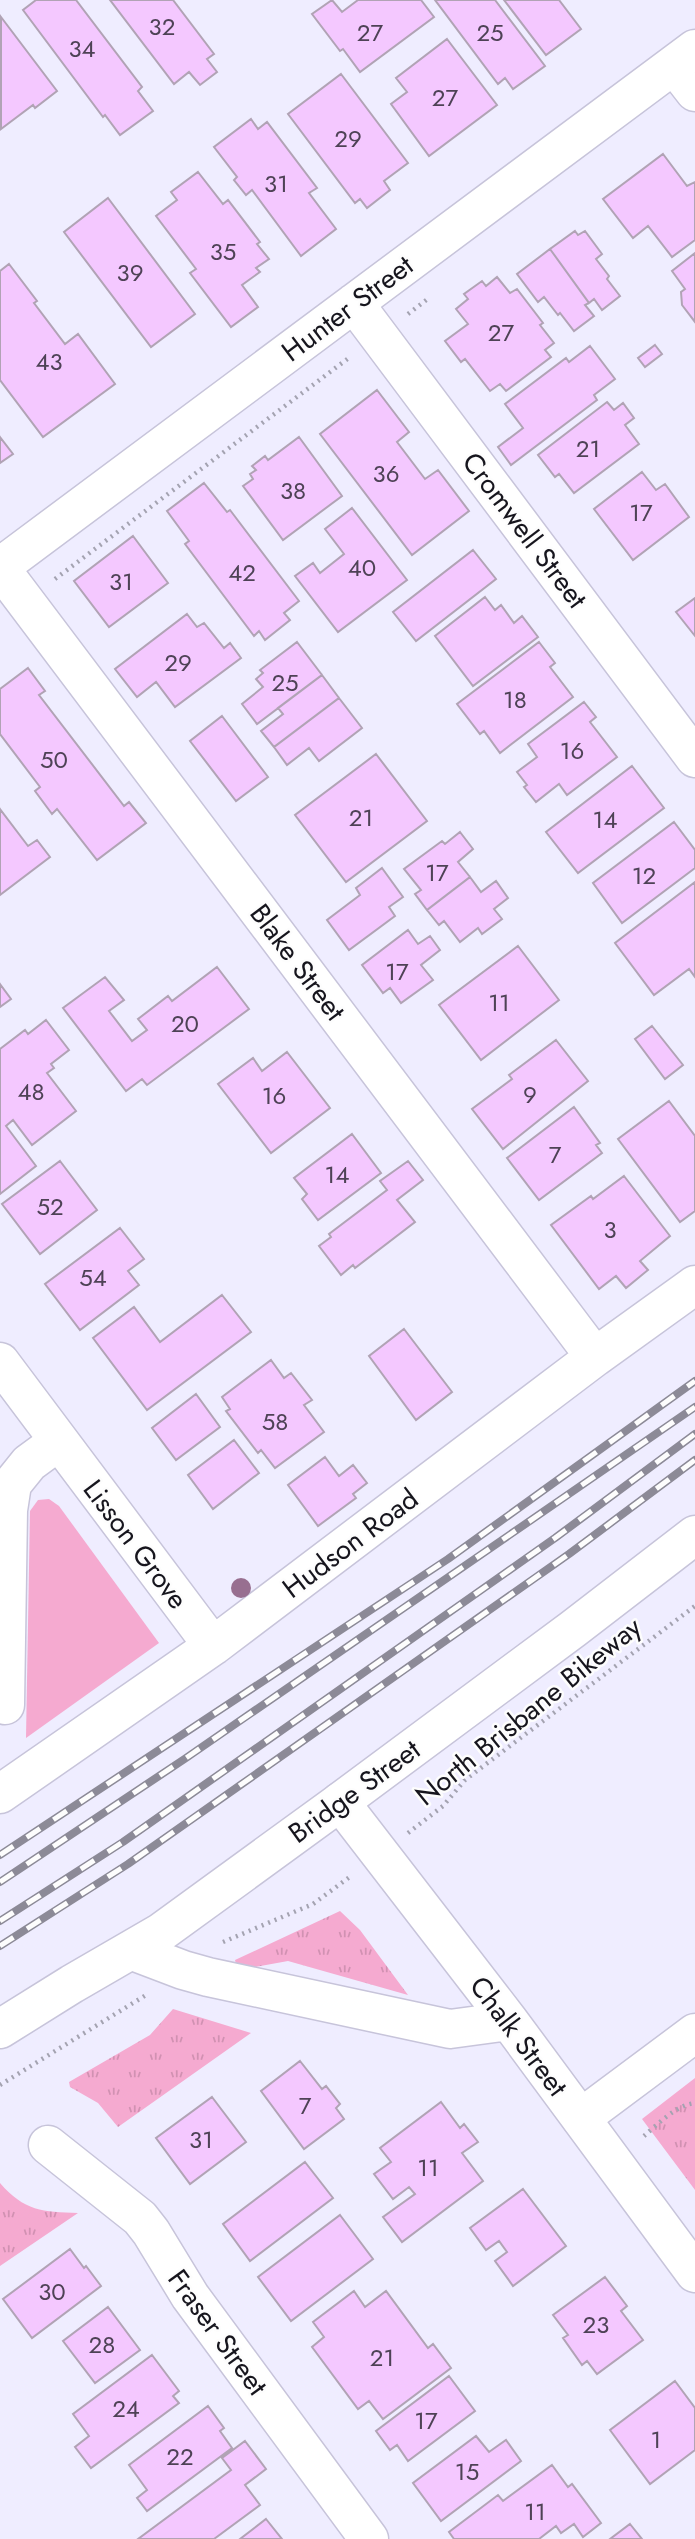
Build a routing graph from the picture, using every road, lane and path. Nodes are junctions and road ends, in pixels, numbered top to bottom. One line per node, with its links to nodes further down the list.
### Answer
1 (688, 68): 2 (street, Hunter Street)
2 (354, 303): 4 (street, Hunter Street); 6 (street, Cromwell Street)
3 (356, 353): 5 (path)
4 (0, 568): 8 (street, Blake Street)
5 (50, 583)
6 (695, 758)
7 (695, 1284): 8 (street, Hudson Road)
8 (595, 1357): 13 (street, Hudson Road)
9 (0, 1362): 10 (street, Lisson Grove)
10 (59, 1441): 13 (street, Lisson Grove); 14 (street)
11 (695, 1535): 16 (street, Bridge Street)
12 (695, 1606): 17 (path, North Brisbane Bikeway)
13 (213, 1646): 15 (street, Hudson Road)
14 (5, 1705)
15 (0, 1794)
16 (340, 1802): 20 (street, Bridge Street); 22 (street, Chalk Street)
17 (420, 1824)
18 (346, 1880): 19 (path)
19 (218, 1946)
20 (132, 1951): 22 (street); 23 (street, Bridge Street)
21 (156, 1988): 25 (path)
22 (509, 2021): 27 (street, Chalk Street)
23 (0, 2029)
24 (695, 2033): 27 (street)
25 (0, 2085)
26 (695, 2103): 28 (path)
27 (581, 2118): 30 (street, Chalk Street)
28 (644, 2136)
29 (48, 2145): 31 (street, Fraser Street)
30 (695, 2273)
31 (369, 2539)

